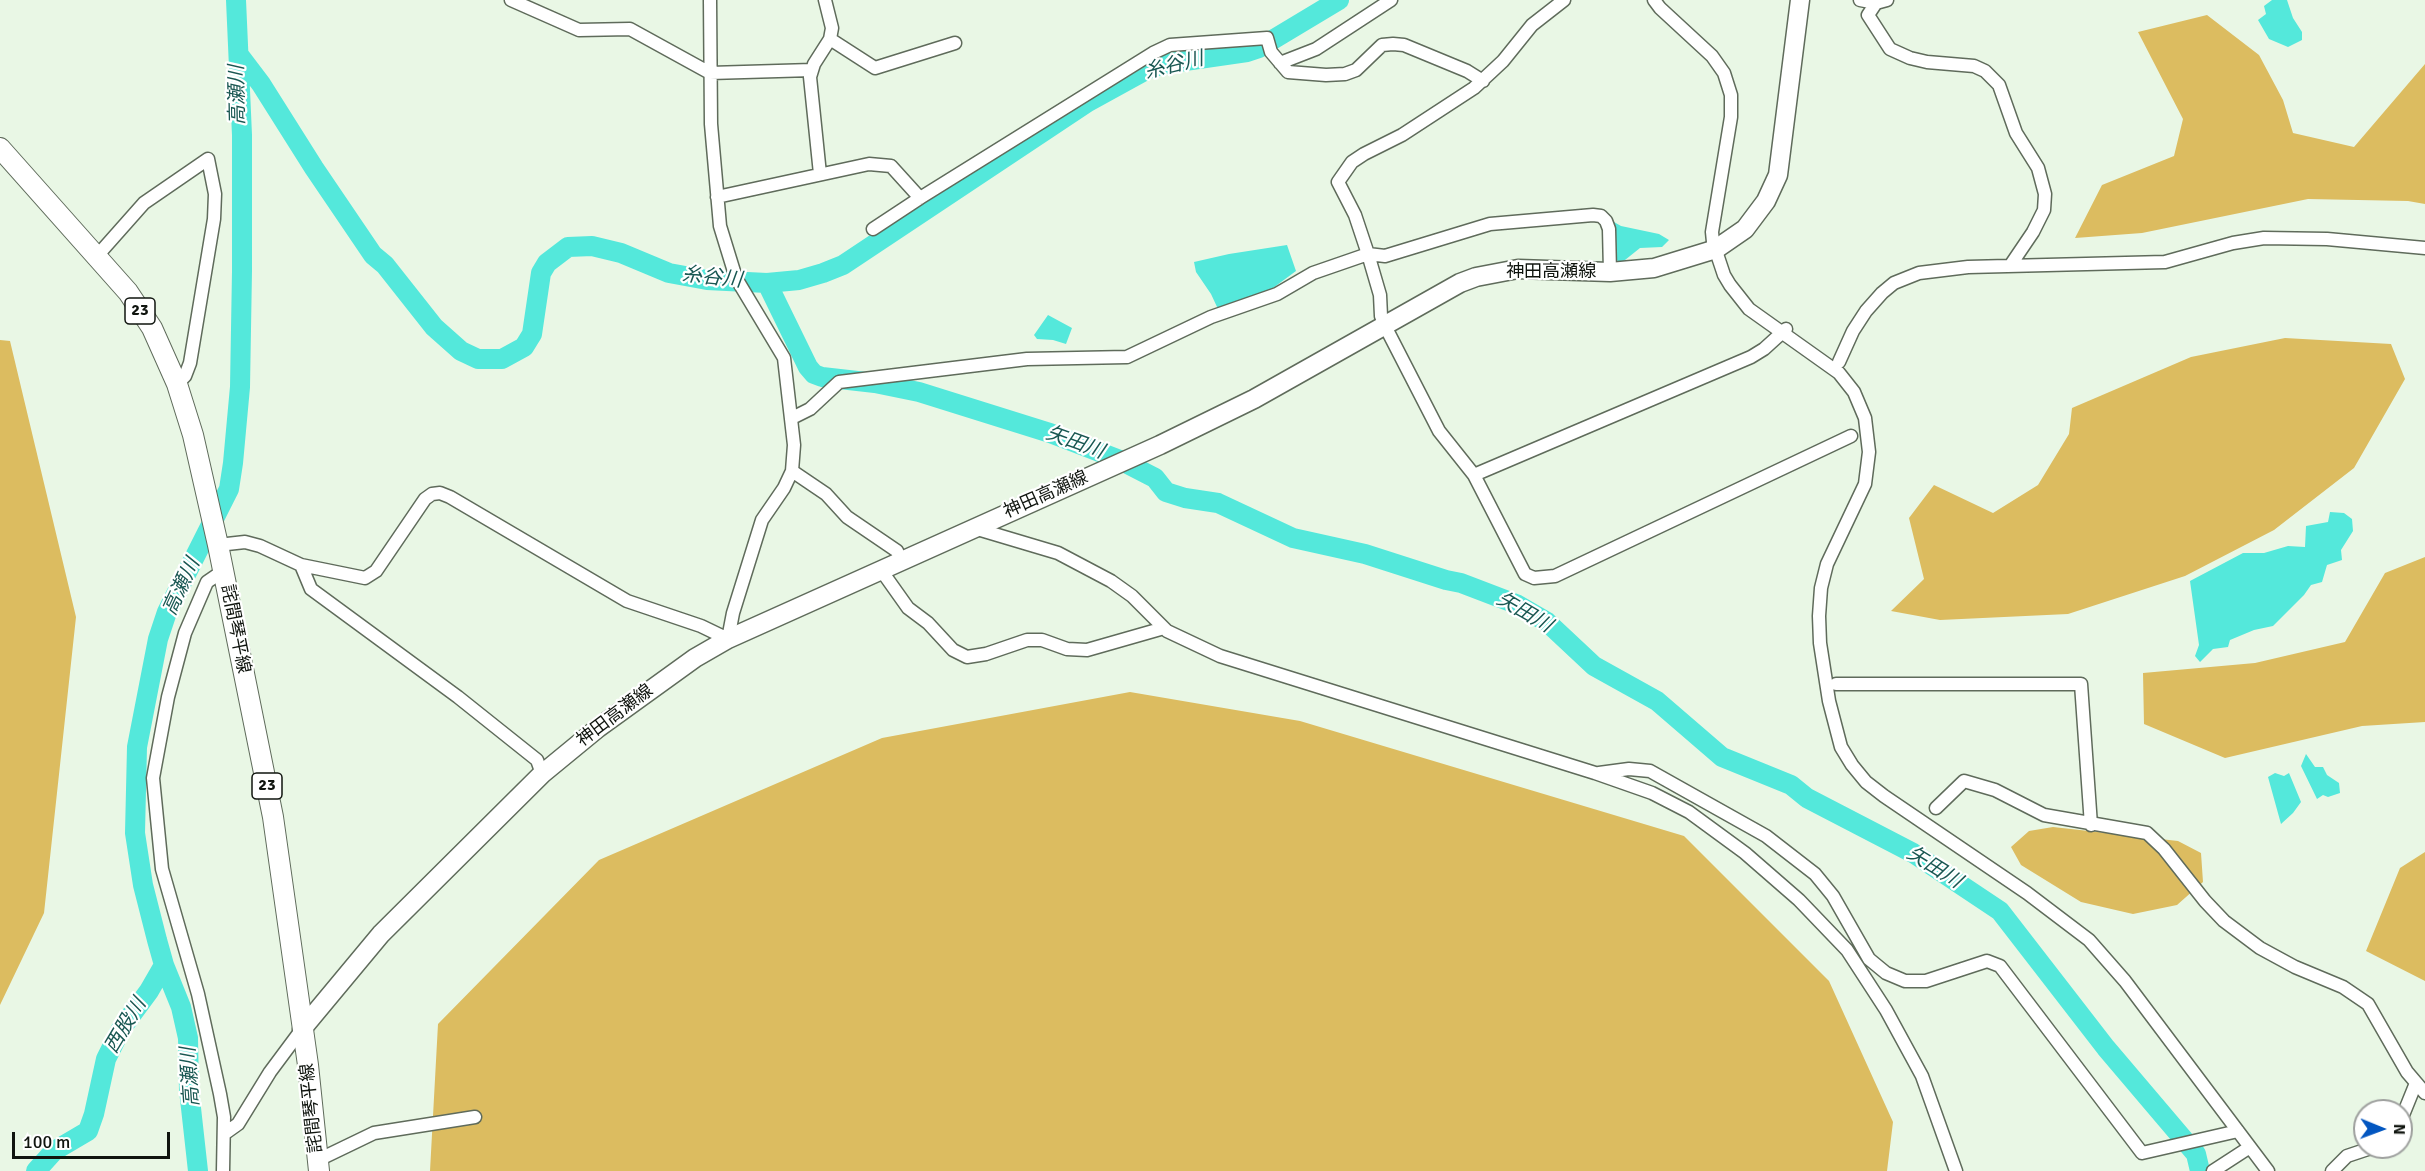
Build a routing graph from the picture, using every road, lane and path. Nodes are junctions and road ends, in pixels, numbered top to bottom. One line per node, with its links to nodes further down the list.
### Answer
1 (511, 0): 14 (street)
2 (710, 0): 14 (street)
3 (825, 0): 10 (street)
4 (1391, 0): 12 (street)
5 (1564, 0): 15 (street)
6 (1654, 0): 22 (street)
7 (1800, 0): 22 (main road, 神田高瀬線)
8 (1860, 0): 9 (street)
9 (1879, 1): 25 (street)
10 (831, 39): 11 (street); 13 (street)
11 (955, 43)
12 (1280, 63): 15 (street); 19 (street)
13 (812, 70): 14 (street); 17 (street)
14 (710, 73): 18 (street)
15 (1483, 81): 23 (street)
16 (0, 148): 24 (main road, 詫間琴平線 / 23)
17 (820, 174): 18 (street); 19 (street)
18 (717, 197): 31 (street)
19 (920, 198): 20 (street)
20 (873, 229)
21 (2425, 248): 25 (street)
22 (1716, 249): 26 (main road, 神田高瀬線); 28 (street)
23 (1368, 254): 26 (street); 27 (street); 31 (street)
24 (97, 256): 30 (main road, 詫間琴平線 / 23); 30 (street)
25 (2010, 266): 29 (street)
26 (1610, 272): 27 (main road, 神田高瀬線)
27 (1384, 324): 34 (street); 35 (main road, 神田高瀬線)
28 (1784, 331): 34 (street); 53 (street)
29 (1839, 362)
30 (177, 384): 36 (main road, 詫間琴平線 / 23)
31 (792, 418): 33 (street)
32 (1851, 436): 34 (street)
33 (792, 471): 37 (street); 42 (street)
34 (1474, 475)
35 (974, 528): 37 (main road, 神田高瀬線); 41 (street)
36 (218, 545): 38 (street); 40 (main road, 詫間琴平線 / 23)
37 (901, 561): 39 (main road, 神田高瀬線)
38 (301, 565): 42 (street); 45 (street)
39 (881, 570): 41 (street); 42 (main road, 神田高瀬線)
40 (223, 571): 48 (main road, 詫間琴平線 / 23); 54 (street)
41 (1164, 628): 44 (street)
42 (728, 639): 45 (main road, 神田高瀬線)
43 (1836, 684): 47 (street)
44 (1595, 773): 53 (street); 59 (street)
45 (542, 774): 48 (main road, 神田高瀬線)
46 (1936, 808): 47 (street)
47 (2091, 825): 49 (street)
48 (302, 1029): 54 (street); 57 (main road, 詫間琴平線 / 23)
49 (2416, 1083): 50 (street); 51 (street)
50 (2425, 1093)
51 (2410, 1099)
52 (475, 1117): 57 (street)
53 (2238, 1131): 55 (street)
54 (224, 1134): 58 (street)
55 (2250, 1147): 60 (street); 61 (street)
56 (2353, 1154): 62 (street)
57 (319, 1166)
58 (224, 1171)
59 (1956, 1171)
60 (2213, 1171)
61 (2268, 1171)
62 (2332, 1171)

